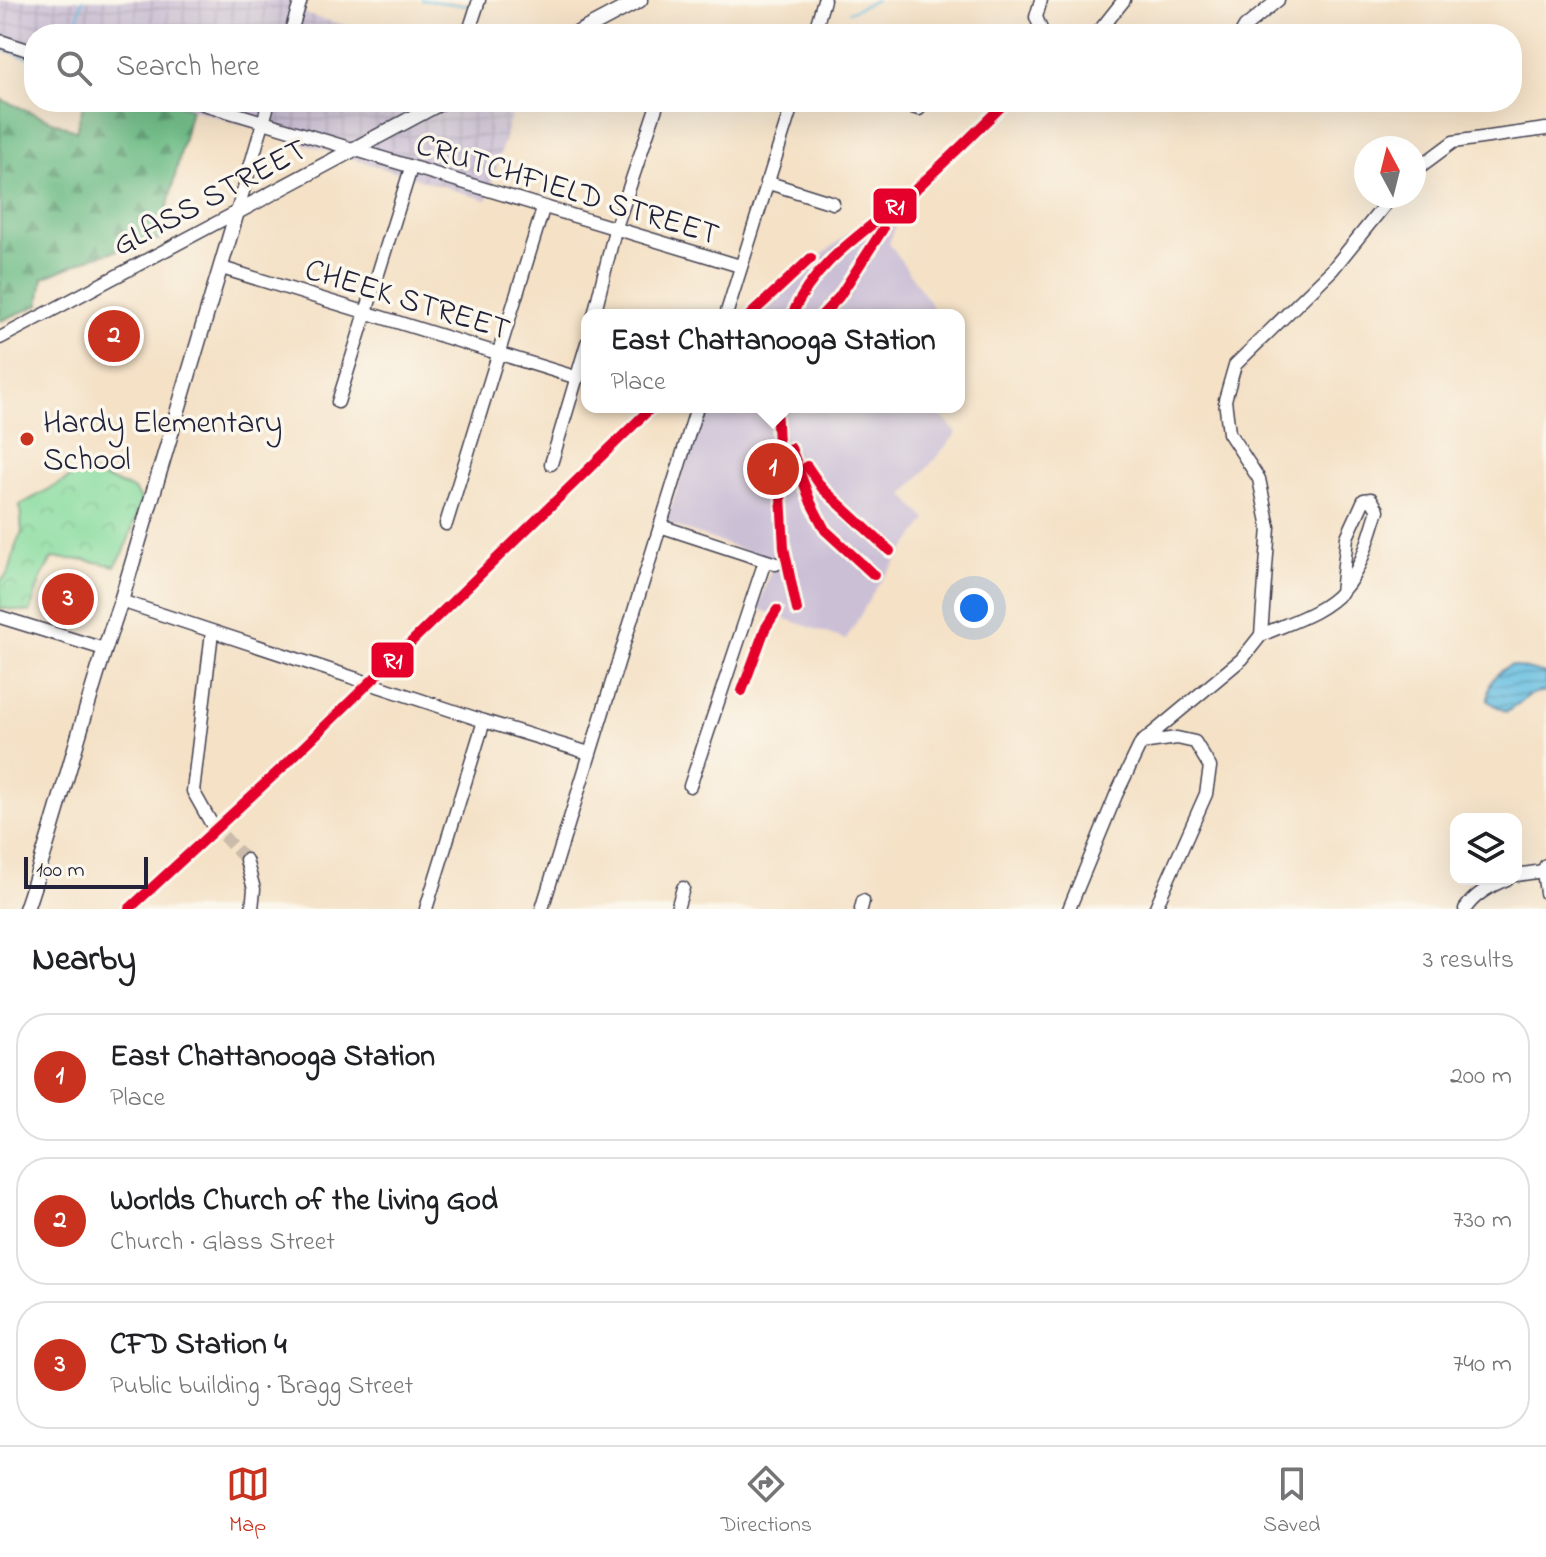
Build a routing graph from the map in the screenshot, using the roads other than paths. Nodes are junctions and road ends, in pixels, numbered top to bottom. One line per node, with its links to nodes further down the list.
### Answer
1 (479, 0): 9 (street)
2 (640, 0): 10 (main road)
3 (824, 0): 11 (street)
4 (1041, 0): 12 (street)
5 (1124, 0): 13 (street)
6 (1278, 0): 14 (street)
7 (300, 2): 8 (street)
8 (293, 24)
9 (471, 24)
10 (595, 24)
11 (817, 24)
12 (1039, 24)
13 (1105, 24)
14 (1249, 24)
15 (0, 41): 16 (street)
16 (24, 49)
17 (230, 112): 22 (street, CRUTCHFIELD STREET)
18 (266, 112): 22 (street)
19 (424, 112): 24 (main road, GLASS STREET)
20 (655, 112): 32 (street)
21 (790, 112): 27 (street)
22 (263, 122): 24 (street, CRUTCHFIELD STREET); 31 (street)
23 (1546, 129): 25 (street)
24 (355, 151): 26 (street, CRUTCHFIELD STREET); 31 (main road, GLASS STREET)
25 (1426, 162)
26 (411, 168): 30 (street, CRUTCHFIELD STREET); 37 (street)
27 (766, 182): 28 (street); 33 (street)
28 (833, 203)
29 (1382, 208): 51 (street)
30 (543, 209): 32 (street, CRUTCHFIELD STREET); 39 (street)
31 (237, 212): 34 (main road); 38 (street, GLASS STREET)
32 (615, 230): 33 (street, CRUTCHFIELD STREET); 35 (street)
33 (740, 266): 36 (street)
34 (222, 268): 37 (street, CHEEK STREET); 48 (main road)
35 (595, 309)
36 (728, 309)
37 (366, 312): 39 (street, CHEEK STREET); 42 (street)
38 (0, 338)
39 (498, 353): 41 (street, CHEEK STREET); 45 (street)
40 (581, 366): 41 (street)
41 (578, 378): 44 (street)
42 (338, 402)
43 (695, 413): 46 (street)
44 (551, 464)
45 (446, 524)
46 (660, 526): 55 (street); 56 (street)
47 (1341, 593): 47 (street); 51 (street)
48 (121, 601): 50 (street); 52 (main road)
49 (0, 617): 52 (street)
50 (212, 632): 53 (street); 57 (street)
51 (1261, 635): 54 (street)
52 (104, 649): 64 (main road)
53 (484, 721): 55 (street); 66 (street)
54 (1141, 743): 69 (street); 70 (street)
55 (589, 753): 67 (street)
56 (690, 786)
57 (211, 823)
58 (246, 860): 65 (street)
59 (1544, 868): 60 (street); 63 (street)
60 (1522, 874)
61 (1496, 885): 71 (street)
62 (683, 888): 68 (street)
63 (1546, 893)
64 (26, 909)
65 (252, 909)
66 (426, 909)
67 (542, 909)
68 (677, 909)
69 (1069, 909)
70 (1155, 909)
71 (1465, 909)

